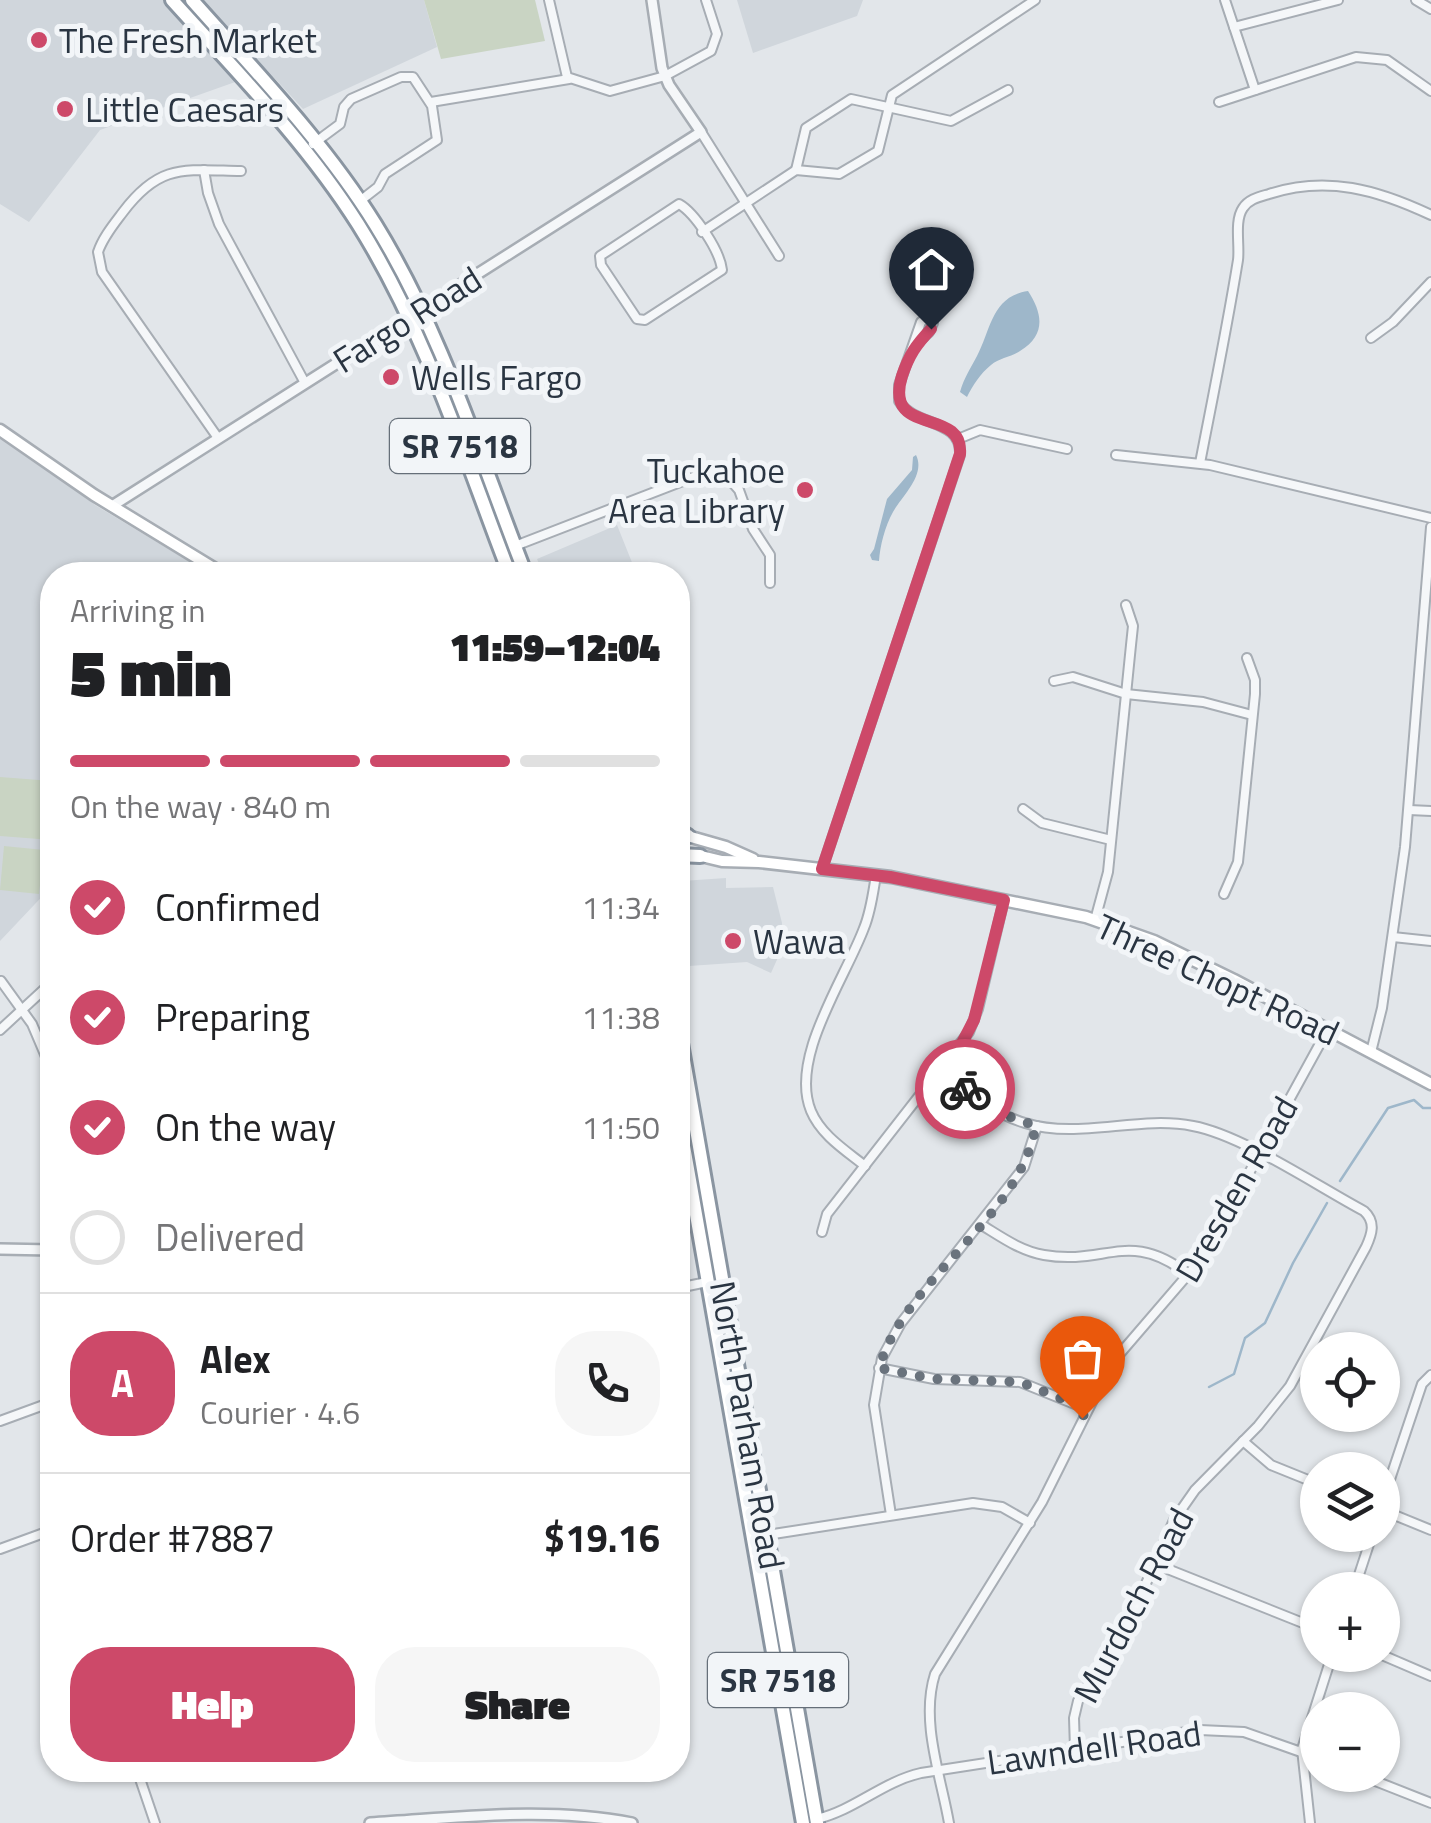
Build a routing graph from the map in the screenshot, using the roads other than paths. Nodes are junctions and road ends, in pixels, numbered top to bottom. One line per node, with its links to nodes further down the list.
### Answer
1 (172, 0): 21 (highway, SR 7518)
2 (192, 0): 21 (highway, SR 7518)
3 (549, 0): 13 (street)
4 (652, 0): 12 (street)
5 (706, 0): 12 (street)
6 (1035, 0): 19 (street)
7 (1225, 0): 11 (street)
8 (1338, 0): 11 (street)
9 (1416, 0): 10 (street)
10 (1431, 9)
11 (1234, 27): 16 (street)
12 (666, 76): 13 (street); 20 (street)
13 (569, 78): 17 (street)
14 (1429, 85): 16 (street)
15 (1008, 90): 19 (street)
16 (1255, 90): 18 (street)
17 (431, 102): 21 (street); 25 (street)
18 (1219, 102)
19 (888, 106): 23 (street); 23 (street)
20 (701, 132): 26 (street); 31 (street, Fargo Road)
21 (311, 146): 25 (highway, SR 7518); 31 (highway, SR 7518)
22 (204, 170): 24 (street); 34 (street); 36 (street)
23 (796, 170): 26 (street)
24 (241, 171)
25 (360, 201): 31 (highway, SR 7518)
26 (747, 202): 28 (street); 29 (street)
27 (1431, 215): 40 (street)
28 (702, 232): 28 (street)
29 (780, 256)
30 (1431, 282): 32 (street)
31 (415, 314): 34 (street, Fargo Road); 44 (highway, SR 7518)
32 (1371, 338)
33 (912, 348): 37 (street)
34 (305, 383): 36 (street, Fargo Road)
35 (0, 430): 41 (main road)
36 (218, 438): 41 (street, Fargo Road)
37 (958, 439): 38 (street); 64 (street)
38 (1067, 449)
39 (1116, 455): 40 (street)
40 (1200, 463): 42 (street)
41 (112, 506): 45 (main road)
42 (1431, 518)
43 (1431, 527): 51 (street)
44 (508, 549): 46 (highway, SR 7518); 47 (highway, SR 7518); 48 (street)
45 (204, 562)
46 (509, 562)
47 (517, 562)
48 (770, 583)
49 (1126, 606): 54 (street)
50 (1247, 658): 55 (street)
51 (1420, 681): 53 (street); 57 (street)
52 (1054, 682): 54 (street)
53 (1431, 682)
54 (1126, 694): 55 (street); 60 (street)
55 (1252, 715): 66 (street)
56 (1023, 808): 60 (street)
57 (1409, 810): 58 (street); 69 (street)
58 (1431, 811)
59 (690, 837): 63 (main road, Three Chopt Road)
60 (1111, 840): 68 (street)
61 (690, 854): 62 (highway)
62 (700, 856): 63 (main road, Three Chopt Road)
63 (759, 862): 64 (main road, Three Chopt Road)
64 (822, 869): 65 (main road, Three Chopt Road)
65 (876, 875): 67 (main road, Three Chopt Road); 83 (street)
66 (1224, 894)
67 (1004, 900): 68 (main road, Three Chopt Road); 78 (street)
68 (1095, 920): 74 (main road, Three Chopt Road)
69 (1393, 937): 70 (street); 77 (street)
70 (1431, 940)
71 (1, 981): 73 (street)
72 (40, 993): 73 (street)
73 (22, 1010): 75 (street); 76 (street)
74 (1328, 1029): 77 (main road, Three Chopt Road); 82 (street, Dresden Road)
75 (0, 1030)
76 (40, 1047)
77 (1371, 1052): 79 (main road, Three Chopt Road)
78 (940, 1072): 81 (street); 83 (street)
79 (1431, 1084)
80 (690, 1095): 90 (highway, North Parham Road / SR 7518)
81 (1036, 1126): 82 (street); 85 (street)
82 (1260, 1154): 89 (street, Dresden Road); 98 (street, Murdoch Road)
83 (865, 1166): 86 (street)
84 (690, 1182): 91 (highway, North Parham Road / SR 7518)
85 (980, 1224): 89 (street); 93 (street)
86 (822, 1232)
87 (0, 1248): 88 (street)
88 (40, 1250)
89 (1188, 1275): 96 (street, Dresden Road)
90 (722, 1279): 91 (street); 106 (highway, North Parham Road / SR 7518)
91 (707, 1282): 92 (street); 106 (highway, North Parham Road / SR 7518)
92 (690, 1286)
93 (879, 1368): 96 (street); 101 (street)
94 (1431, 1375): 99 (street)
95 (40, 1407): 97 (street)
96 (1087, 1409): 103 (street, Dresden Road)
97 (0, 1422)
98 (1243, 1441): 100 (street); 108 (street, Murdoch Road)
99 (1400, 1452)
100 (1300, 1477)
101 (891, 1515): 103 (street); 106 (street)
102 (1400, 1515): 104 (street)
103 (1030, 1523): 114 (street, Dresden Road)
104 (1431, 1530)
105 (40, 1534): 107 (street)
106 (760, 1536): 119 (highway, North Parham Road / SR 7518)
107 (0, 1549)
108 (1155, 1564): 109 (street); 112 (street, Murdoch Road)
109 (1300, 1621)
110 (1400, 1663): 111 (street)
111 (1431, 1676)
112 (1075, 1749): 113 (street, Lawndell Road); 114 (street, Lawndell Road)
113 (1300, 1751)
114 (939, 1770): 119 (street, Lawndell Road); 123 (street, Dresden Road)
115 (141, 1782): 120 (street)
116 (1400, 1791): 118 (street)
117 (1307, 1792): 124 (street)
118 (1431, 1803)
119 (807, 1822)
120 (155, 1823)
121 (370, 1823): 122 (street)
122 (632, 1823)
123 (949, 1823)
124 (1310, 1823)

